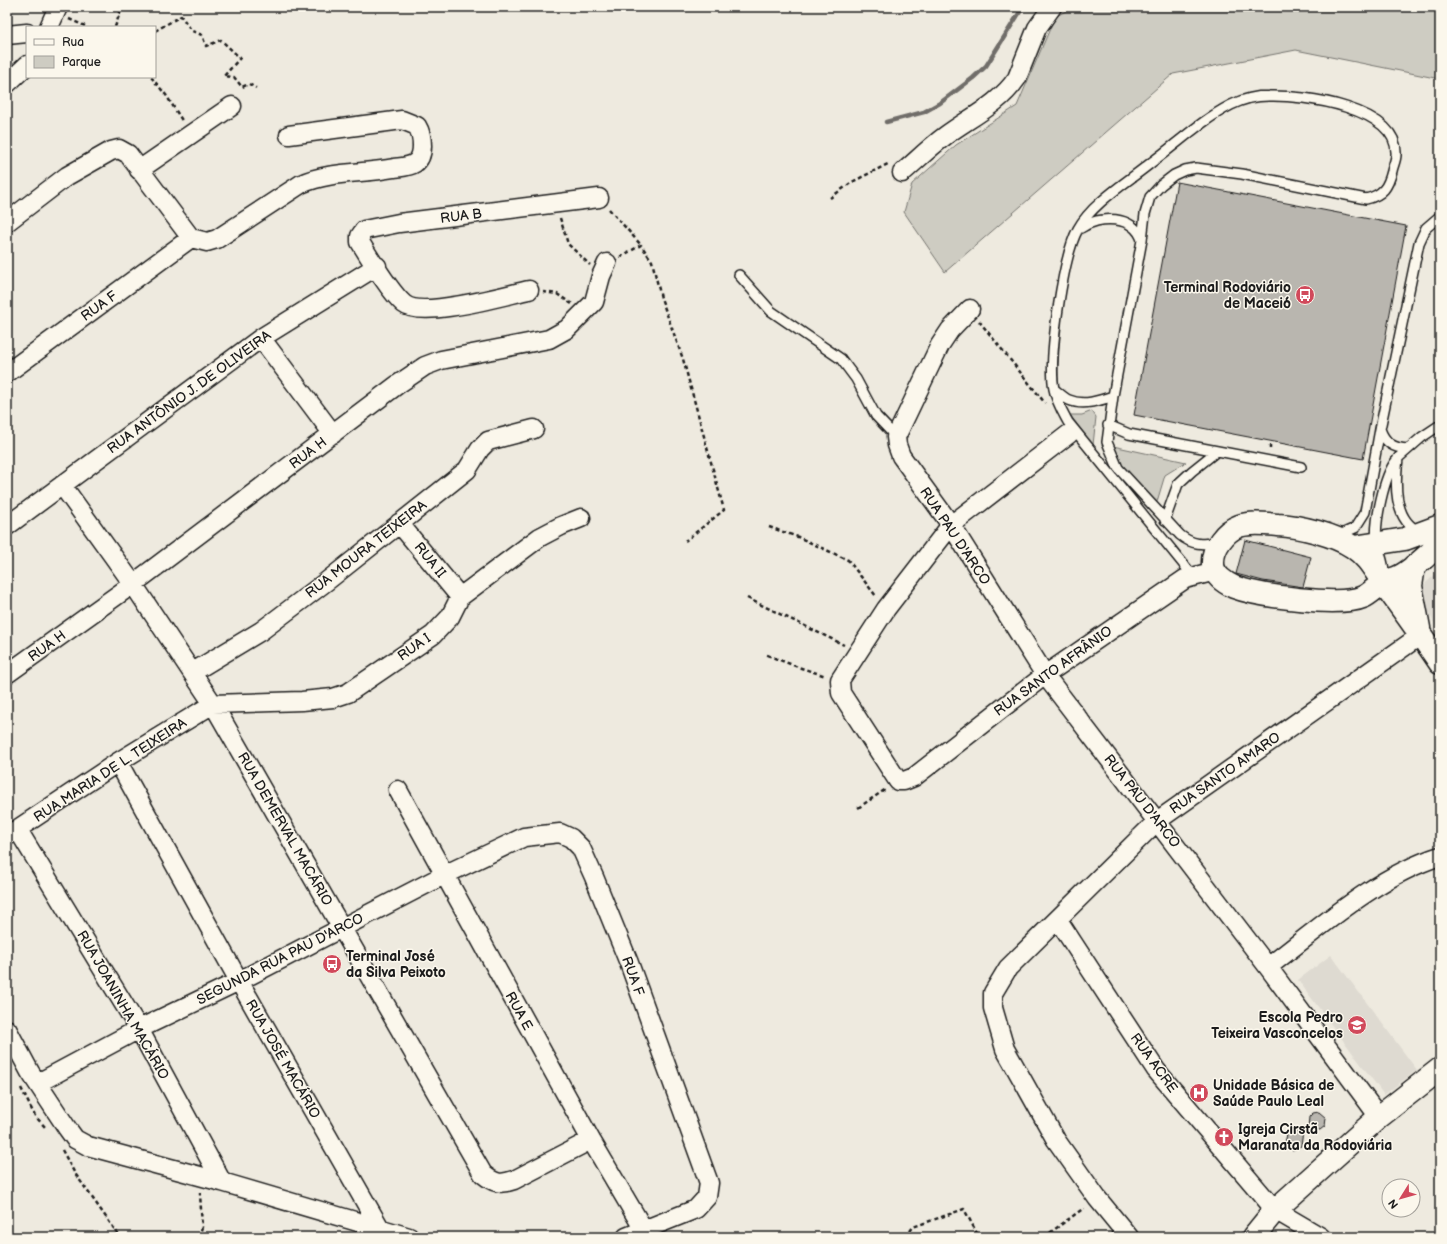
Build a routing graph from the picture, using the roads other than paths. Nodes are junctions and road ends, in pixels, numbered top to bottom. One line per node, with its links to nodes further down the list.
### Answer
1 (58, 7): 3 (street)
2 (1052, 7): 11 (street)
3 (49, 26)
4 (26, 33): 5 (street)
5 (7, 35)
6 (26, 66): 7 (street)
7 (7, 84)
8 (232, 106): 10 (street)
9 (289, 135): 16 (street)
10 (139, 170): 14 (street); 16 (street)
11 (902, 173)
12 (599, 198): 18 (street, RUA B)
13 (1440, 216): 30 (lane)
14 (7, 222)
15 (1077, 230): 17 (lane); 17 (lane); 25 (lane)
16 (191, 238): 24 (street, RUA F)
17 (1142, 240): 26 (lane)
18 (377, 266): 21 (street); 23 (street, RUA ANTÔNIO J. DE OLIVEIRA)
19 (604, 270): 31 (street, RUA H)
20 (739, 275): 33 (lane)
21 (529, 290)
22 (970, 310): 33 (street)
23 (261, 338): 31 (street); 38 (street, RUA ANTÔNIO J. DE OLIVEIRA)
24 (7, 373)
25 (1054, 389): 26 (lane); 51 (lane)
26 (1113, 396): 27 (lane)
27 (1108, 425): 35 (lane); 40 (lane)
28 (1440, 425): 34 (lane)
29 (534, 429): 41 (street, RUA MOURA TEIXEIRA)
30 (1380, 429): 34 (lane); 45 (lane)
31 (333, 434): 53 (street, RUA H)
32 (1069, 434): 42 (street)
33 (896, 437): 42 (street, RUA PAU D'ARCO)
34 (1408, 449): 36 (lane)
35 (1217, 451): 37 (lane); 40 (lane)
36 (1398, 458): 44 (lane); 47 (lane)
37 (1301, 466)
38 (62, 485): 43 (street, RUA ANTÔNIO J. DE OLIVEIRA); 53 (street, RUA DEMERVAL MACÁRIO)
39 (582, 518): 54 (street, RUA I)
40 (1165, 520): 46 (lane)
41 (399, 523): 54 (street, RUA II); 57 (street, RUA MOURA TEIXEIRA)
42 (951, 524): 59 (street, RUA PAU D'ARCO); 59 (street, RUA SANTO AFRÂNIO)
43 (7, 526)
44 (1436, 532): 47 (street); 49 (street); 52 (street)
45 (1333, 538): 46 (street); 48 (street)
46 (1220, 542): 50 (street)
47 (1377, 543): 48 (street); 52 (lane)
48 (1354, 547): 52 (street)
49 (1414, 566): 52 (street); 55 (street)
50 (1215, 572): 51 (street, RUA SANTO AFRÂNIO); 52 (street)
51 (1193, 576): 59 (street, RUA SANTO AFRÂNIO)
52 (1375, 581): 55 (street)
53 (133, 584): 57 (street, RUA DEMERVAL MACÁRIO); 58 (street, RUA H)
54 (460, 597): 60 (street, RUA I)
55 (1421, 635): 56 (street); 63 (street, RUA SANTO AMARO)
56 (1440, 663)
57 (193, 672): 60 (street, RUA DEMERVAL MACÁRIO)
58 (7, 674)
59 (1045, 675): 63 (street, RUA PAU D'ARCO)
60 (213, 704): 61 (street, RUA MARIA DE L. TEIXEIRA); 69 (street, RUA DEMERVAL MACÁRIO)
61 (118, 762): 64 (street, RUA MARIA DE L. TEIXEIRA); 71 (street, RUA JOSÉ MACÁRIO)
62 (398, 790): 67 (street, RUA E)
63 (1157, 820): 68 (street, RUA SANTO AMARO); 70 (street, RUA PAU D'ARCO)
64 (13, 833): 73 (street, RUA JOANINHA MACÁRIO)
65 (524, 837): 67 (street, SEGUNDA RUA PAU D'ARCO); 81 (street, RUA F)
66 (1440, 856): 70 (street)
67 (444, 874): 69 (street, SEGUNDA RUA PAU D'ARCO); 77 (street, RUA E)
68 (1058, 920): 79 (street, RUA ACRE); 84 (street, RUA SANTO AMARO)
69 (340, 928): 71 (street, SEGUNDA RUA PAU D'ARCO); 77 (street, RUA DEMERVAL MACÁRIO)
70 (1268, 966): 76 (street, RUA PAU D'ARCO)
71 (239, 981): 73 (street, SEGUNDA RUA PAU D'ARCO); 80 (street, RUA JOSÉ MACÁRIO)
72 (7, 1029): 75 (street)
73 (139, 1029): 75 (street, SEGUNDA RUA PAU D'ARCO); 78 (street, RUA JOANINHA MACÁRIO)
74 (1440, 1069): 76 (street)
75 (34, 1078): 78 (street)
76 (1379, 1117): 79 (street)
77 (591, 1140): 81 (street, RUA E)
78 (222, 1182): 80 (street)
79 (1275, 1210): 85 (street); 86 (street, RUA ACRE)
80 (380, 1228): 82 (street)
81 (644, 1230): 83 (street, RUA F)
82 (409, 1237)
83 (626, 1237)
84 (1129, 1237)
85 (1253, 1237)
86 (1321, 1237)

